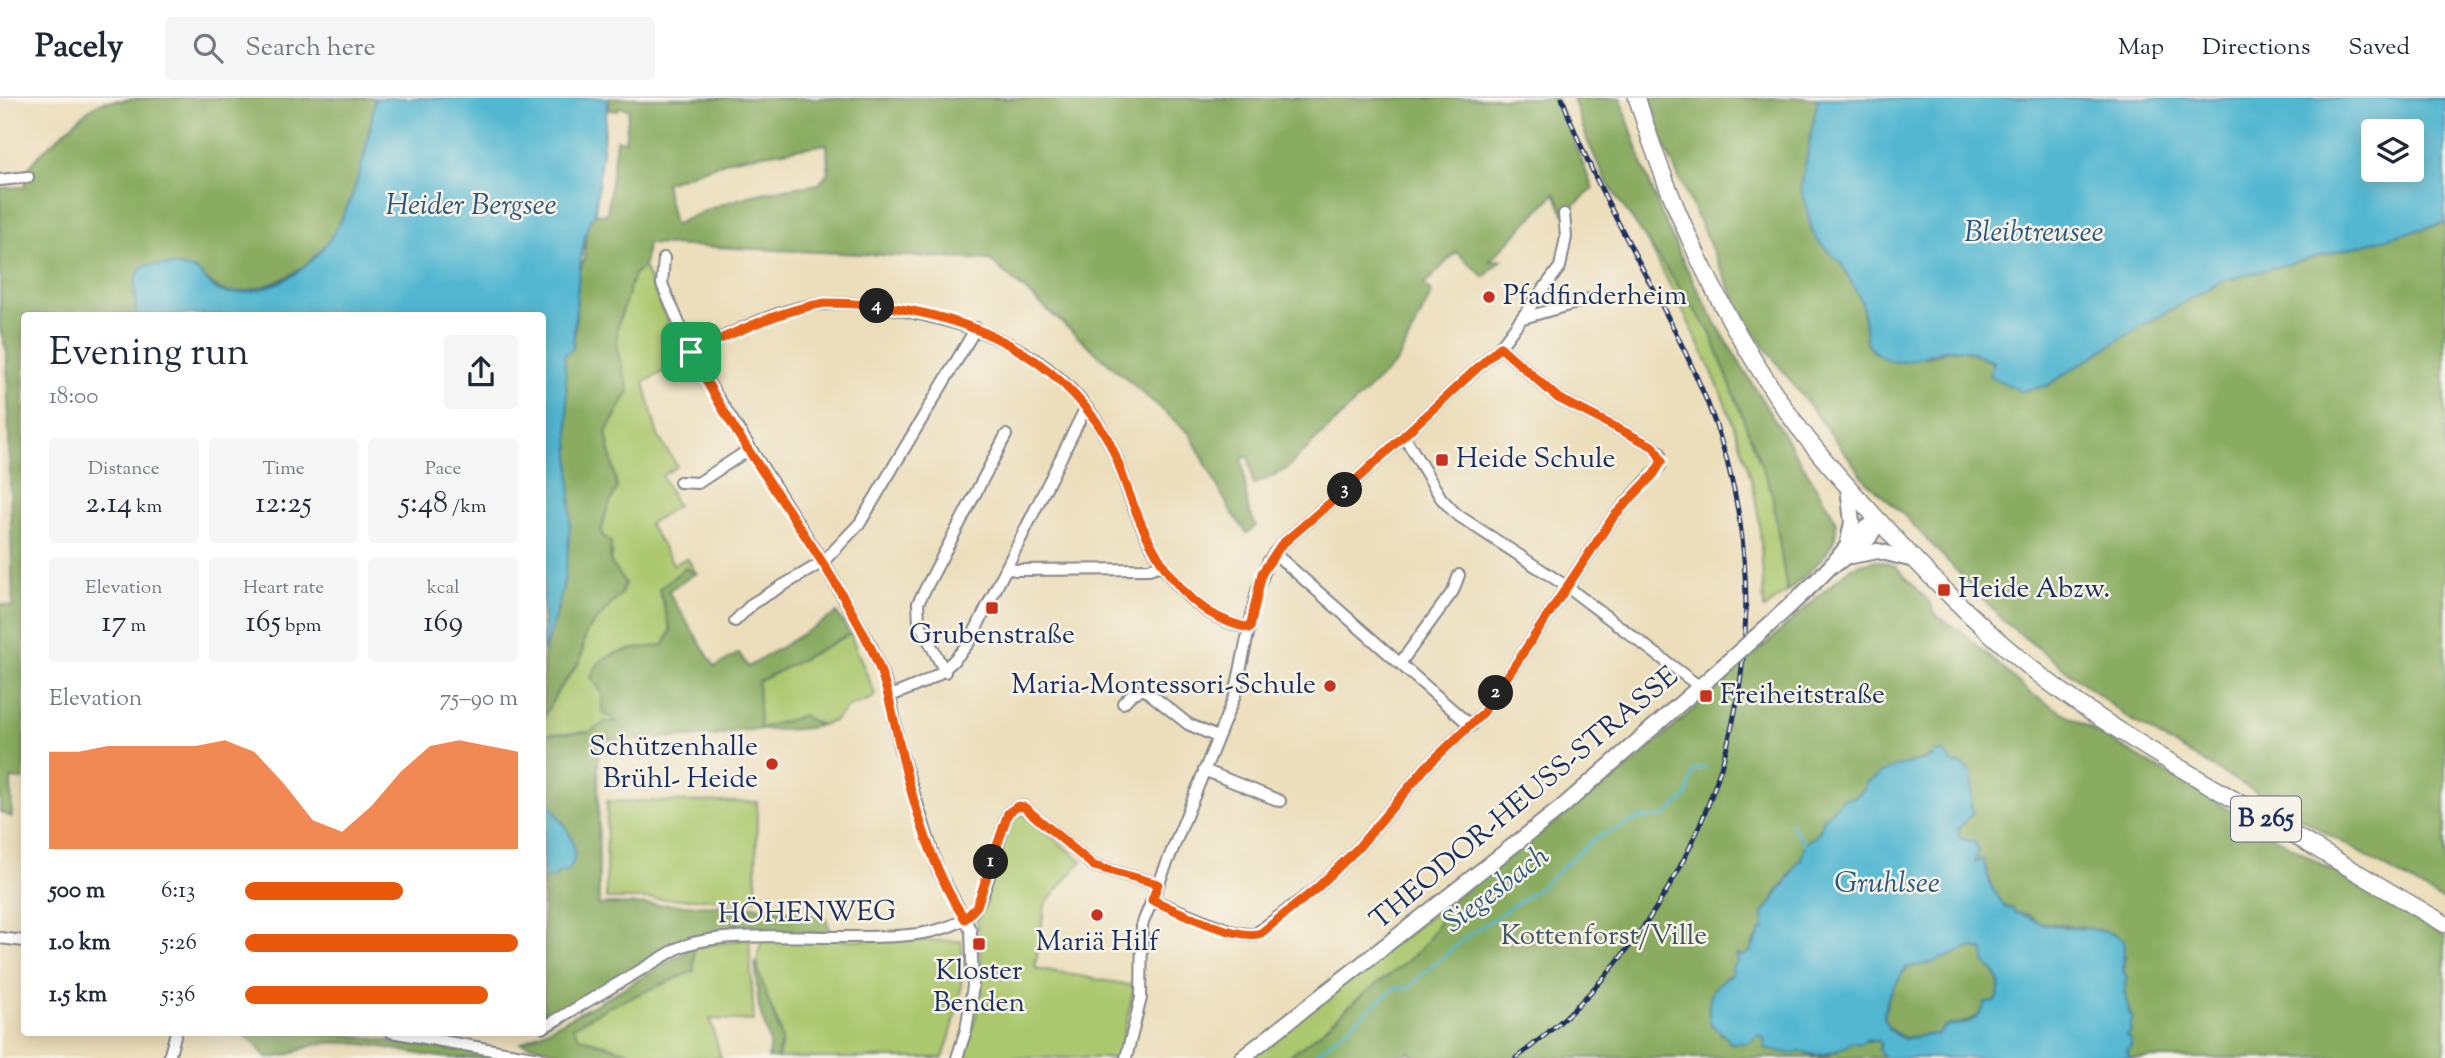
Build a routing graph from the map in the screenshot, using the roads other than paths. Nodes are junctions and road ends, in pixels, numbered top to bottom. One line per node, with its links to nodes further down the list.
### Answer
1 (1637, 98): 16 (main road, B 265)
2 (28, 177): 3 (street)
3 (0, 180)
4 (1564, 214): 7 (street)
5 (664, 258): 10 (street)
6 (1590, 299): 7 (street)
7 (1523, 318): 9 (street)
8 (976, 328): 10 (street); 11 (street); 21 (street)
9 (1500, 347): 13 (street); 25 (street)
10 (691, 352): 14 (street)
11 (1086, 407): 22 (street); 23 (street)
12 (1006, 435): 29 (street)
13 (1404, 436): 19 (street); 25 (street)
14 (750, 449): 15 (street); 21 (street)
15 (680, 482)
16 (1848, 487): 17 (main road, B 265); 18 (main road)
17 (1879, 522): 18 (main road, THEODOR-HEUSS-STRASSE); 20 (main road, B 265)
18 (1849, 549): 20 (main road, B 265); 30 (main road, THEODOR-HEUSS-STRASSE, bridge)
19 (1274, 553): 27 (street); 28 (street)
20 (1914, 560): 40 (main road, B 265)
21 (823, 562): 26 (street); 31 (street)
22 (1161, 565): 23 (street); 27 (street)
23 (1007, 568): 29 (street)
24 (1459, 575): 28 (street)
25 (1566, 586): 30 (street); 33 (street)
26 (735, 621)
27 (1250, 628): 34 (street)
28 (1401, 662): 33 (street)
29 (945, 672): 31 (street)
30 (1700, 687): 50 (main road, THEODOR-HEUSS-STRASSE)
31 (890, 696): 39 (street)
32 (1122, 703): 34 (street)
33 (1471, 726): 38 (street)
34 (1217, 737): 35 (street)
35 (1204, 770): 36 (street); 37 (street)
36 (1280, 801)
37 (1158, 884): 38 (street); 39 (street)
38 (1152, 900): 49 (street)
39 (965, 919): 43 (street, HÖHENWEG); 48 (street)
40 (2445, 924)
41 (0, 938): 42 (street)
42 (21, 941)
43 (546, 1026)
44 (175, 1036): 46 (street)
45 (414, 1036): 47 (street)
46 (169, 1058)
47 (539, 1058)
48 (957, 1058)
49 (1126, 1058)
50 (1242, 1058)

